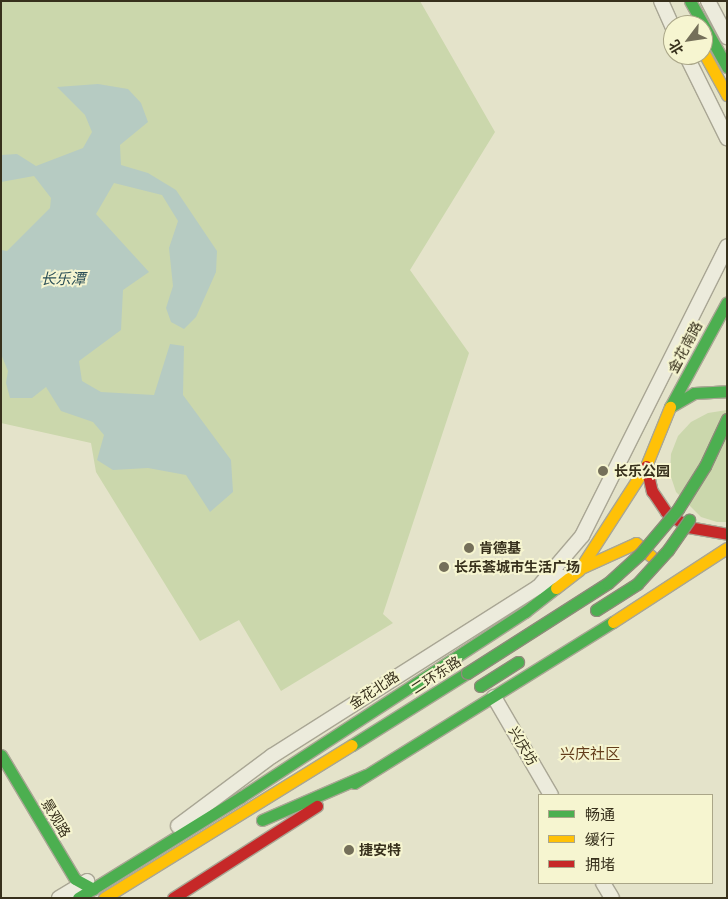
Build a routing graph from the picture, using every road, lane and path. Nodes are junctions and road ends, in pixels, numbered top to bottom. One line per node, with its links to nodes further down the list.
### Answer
1 (661, 1): 5 (street)
2 (676, 1): 6 (main road)
3 (690, 1): 10 (main road)
4 (708, 1): 7 (street)
5 (667, 15)
6 (684, 15)
7 (727, 37)
8 (691, 65): 12 (street)
9 (711, 65): 11 (main road)
10 (727, 67)
11 (727, 95)
12 (727, 138)
13 (727, 246): 23 (street)
14 (727, 302): 16 (main road, 金花南路)
15 (727, 391): 16 (main road)
16 (670, 407): 18 (main road, 金花南路)
17 (727, 419): 34 (main road, 二环东路, bridge)
18 (646, 466): 20 (main road); 22 (main road, 金花北路)
19 (696, 509): 25 (main road, bridge)
20 (727, 534)
21 (727, 548): 24 (main road)
22 (579, 570): 23 (street); 24 (main road); 29 (main road, 金花北路)
23 (538, 587): 36 (street)
24 (626, 613): 28 (main road)
25 (589, 615)
26 (530, 653): 27 (main road, bridge)
27 (476, 688)
28 (494, 697): 32 (main road); 33 (street, 兴庆坊)
29 (328, 738): 34 (main road); 36 (main road, 金花北路)
30 (1, 755): 36 (main road, 景观路)
31 (350, 768): 32 (main road)
32 (366, 776): 40 (main road)
33 (551, 794)
34 (254, 807): 39 (main road, 二环东路)
35 (604, 884): 41 (street)
36 (88, 886): 37 (street); 38 (main road, 金花北路)
37 (59, 898)
38 (78, 898)
39 (104, 898)
40 (173, 898)
41 (612, 898)

